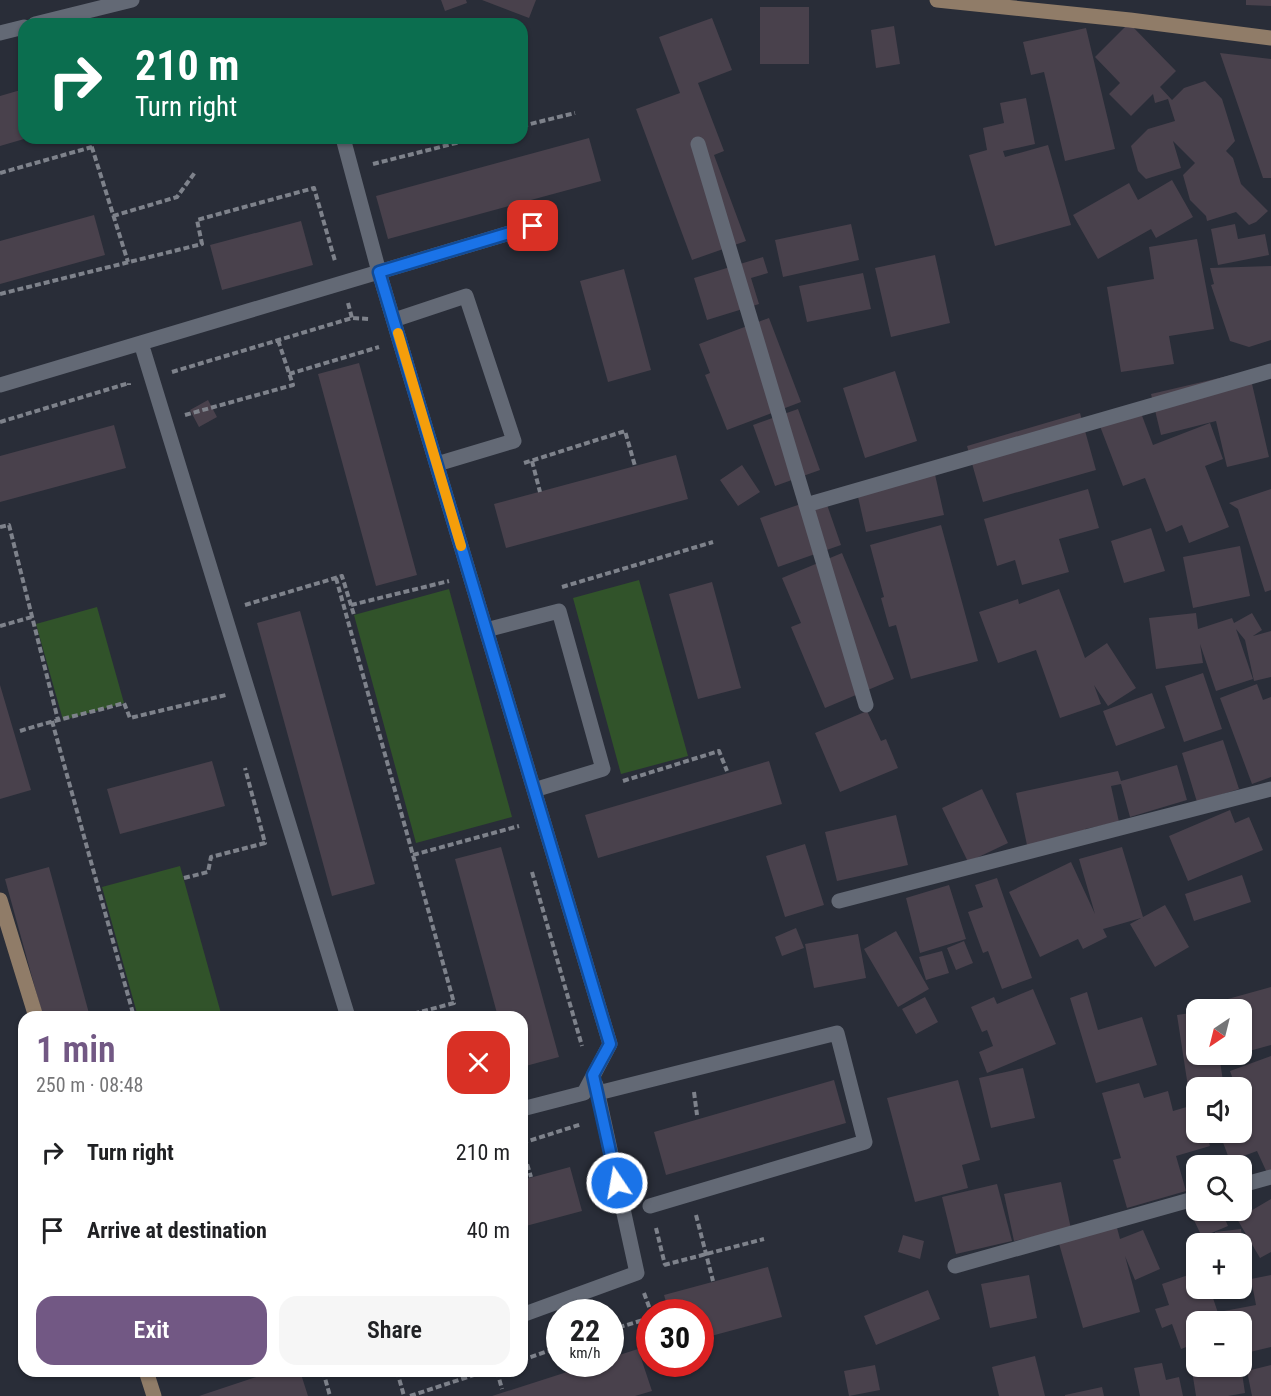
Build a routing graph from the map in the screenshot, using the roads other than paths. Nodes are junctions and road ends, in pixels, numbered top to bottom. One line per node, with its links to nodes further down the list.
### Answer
1 (132, 0): 4 (street)
2 (937, 0): 3 (main road)
3 (958, 1): 7 (main road)
4 (59, 18)
5 (18, 28): 6 (street)
6 (0, 33)
7 (1271, 38)
8 (345, 144): 11 (street)
9 (698, 144): 17 (street)
10 (533, 226): 11 (street)
11 (379, 272): 12 (street); 13 (street)
12 (394, 320): 16 (street); 16 (street)
13 (141, 343): 15 (street); 25 (street)
14 (1271, 371): 17 (street)
15 (0, 385)
16 (437, 464): 18 (street)
17 (806, 505): 19 (street)
18 (486, 630): 21 (street); 21 (street)
19 (866, 705)
20 (1271, 789): 23 (street)
21 (534, 790): 26 (street)
22 (0, 900): 24 (main road)
23 (839, 901)
24 (34, 1011)
25 (346, 1011)
26 (593, 1075): 27 (street); 28 (street)
27 (598, 1093): 32 (street); 34 (street)
28 (528, 1107)
29 (1271, 1177): 30 (street)
30 (1252, 1182)
31 (1186, 1201): 33 (street)
32 (650, 1206)
33 (955, 1266)
34 (528, 1313)
35 (148, 1377): 36 (main road)
36 (154, 1396)

